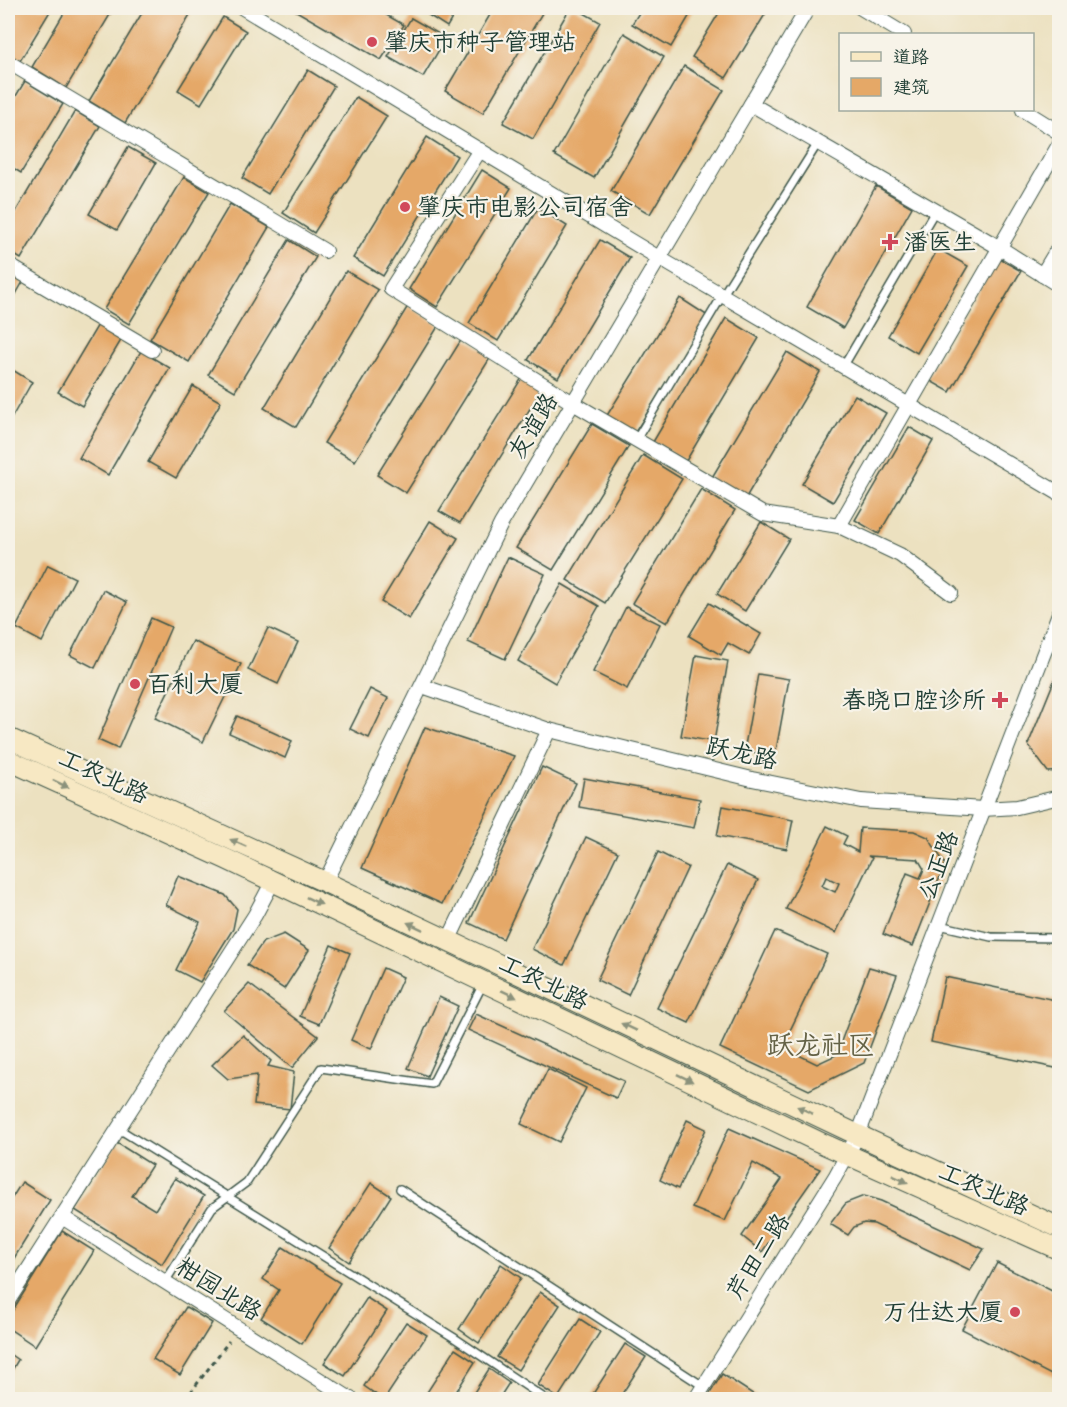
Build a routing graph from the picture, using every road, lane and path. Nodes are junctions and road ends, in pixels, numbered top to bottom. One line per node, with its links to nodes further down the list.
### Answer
1 (243, 8): 11 (street)
2 (808, 8): 6 (street, 友谊路)
3 (861, 8): 4 (street)
4 (902, 33)
5 (8, 62): 15 (street)
6 (751, 104): 9 (street); 16 (street, 友谊路)
7 (1025, 111): 8 (street)
8 (1059, 133)
9 (818, 143): 12 (street); 20 (lane)
10 (1059, 143): 14 (street)
11 (480, 150): 16 (street); 23 (street)
12 (935, 211): 14 (street); 22 (lane)
13 (1059, 245): 18 (street)
14 (1000, 248): 18 (street); 24 (street)
15 (325, 251)
16 (659, 258): 20 (street); 23 (street, 友谊路)
17 (8, 265): 21 (street)
18 (1042, 275): 19 (street)
19 (1059, 286)
20 (722, 296): 22 (street); 25 (lane)
21 (152, 350)
22 (843, 367): 24 (street)
23 (573, 403): 25 (street); 30 (street, 友谊路)
24 (909, 406): 26 (street); 27 (street)
25 (636, 440): 27 (street)
26 (1059, 494)
27 (839, 526): 28 (street)
28 (951, 593)
29 (1059, 611): 35 (street, 公正路)
30 (422, 686): 31 (street, 跃龙路); 37 (street, 友谊路)
31 (549, 730): 35 (street, 跃龙路); 40 (street)
32 (8, 738): 37 (street, 工农北路, one-way to 32)
33 (8, 760): 36 (street, 工农北路, one-way to 36)
34 (1059, 797): 35 (street, 跃龙路)
35 (983, 809): 38 (street, 公正路)
36 (273, 882): 41 (street, 工农北路, one-way to 41); 42 (street)
37 (325, 882): 40 (street, 工农北路, one-way to 37)
38 (939, 925): 39 (lane); 43 (street, 公正路)
39 (1059, 938)
40 (448, 941): 43 (street, 工农北路, one-way to 40)
41 (484, 981): 44 (street, 工农北路, one-way to 44); 46 (lane)
42 (118, 1129): 46 (lane); 47 (street)
43 (858, 1135): 44 (street, 芹田二路); 48 (street, 工农北路)
44 (847, 1154): 49 (street, 工农北路, one-way to 49); 53 (street, 芹田二路)
45 (400, 1189): 53 (lane)
46 (229, 1197): 50 (lane); 56 (lane)
47 (62, 1217): 50 (street, 柑园北路); 51 (street)
48 (1059, 1228)
49 (1059, 1250)
50 (165, 1282): 52 (street, 柑园北路)
51 (8, 1301)
52 (239, 1329): 54 (path); 55 (street, 柑园北路)
53 (703, 1386): 57 (street, 芹田二路)
54 (185, 1400)
55 (352, 1400)
56 (547, 1400)
57 (695, 1400)

